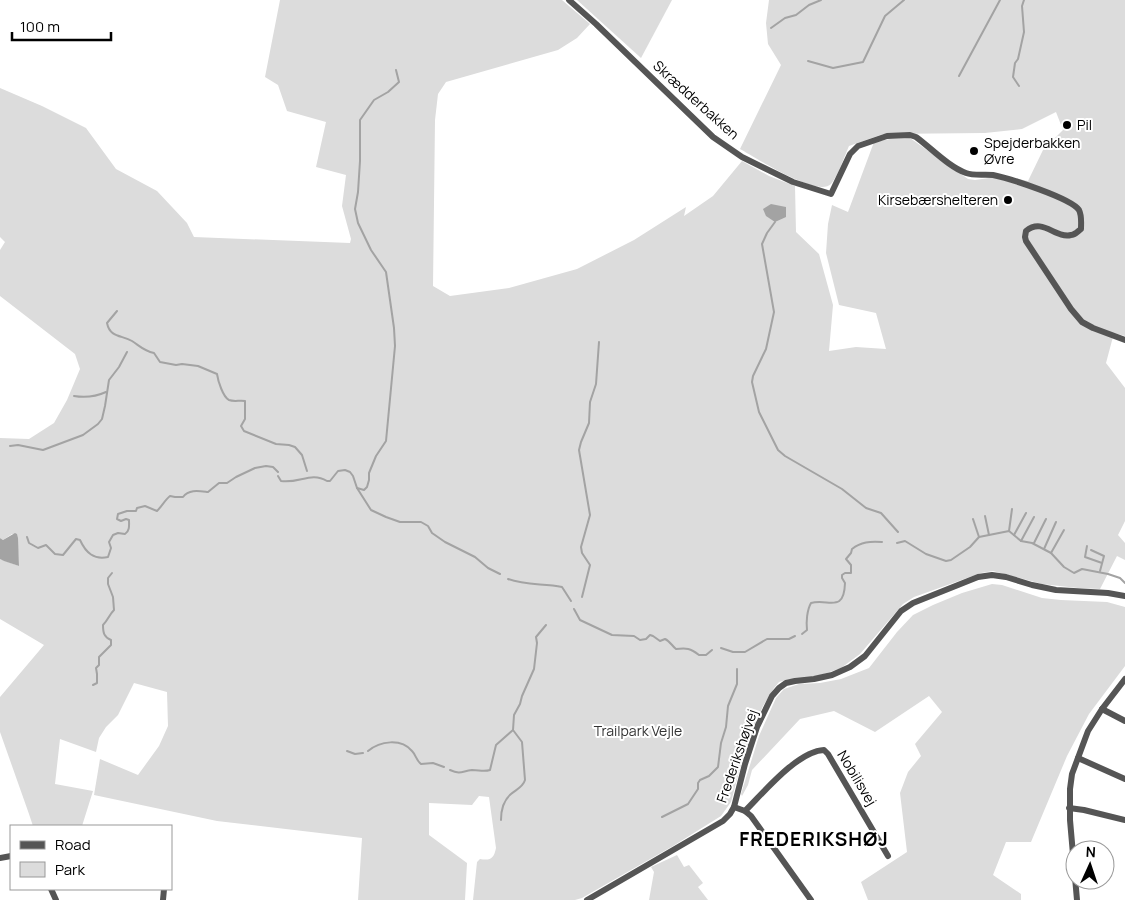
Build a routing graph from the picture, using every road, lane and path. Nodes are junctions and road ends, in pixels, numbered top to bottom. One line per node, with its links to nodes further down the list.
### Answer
1 (569, 0): 2 (street, Skrædderbakken)
2 (1125, 340)
3 (1125, 596): 9 (street, Frederikshøjvej)
4 (1125, 679): 5 (street)
5 (1102, 710): 6 (street); 7 (street)
6 (1125, 721)
7 (1078, 758): 8 (street); 10 (street)
8 (1125, 779)
9 (734, 807): 11 (street); 14 (street, Frederikshøjvej)
10 (1069, 808): 12 (street); 16 (street)
11 (745, 811): 13 (street, Nobilisvej); 15 (street)
12 (1125, 820)
13 (888, 856)
14 (588, 900)
15 (812, 900)
16 (1077, 900)

